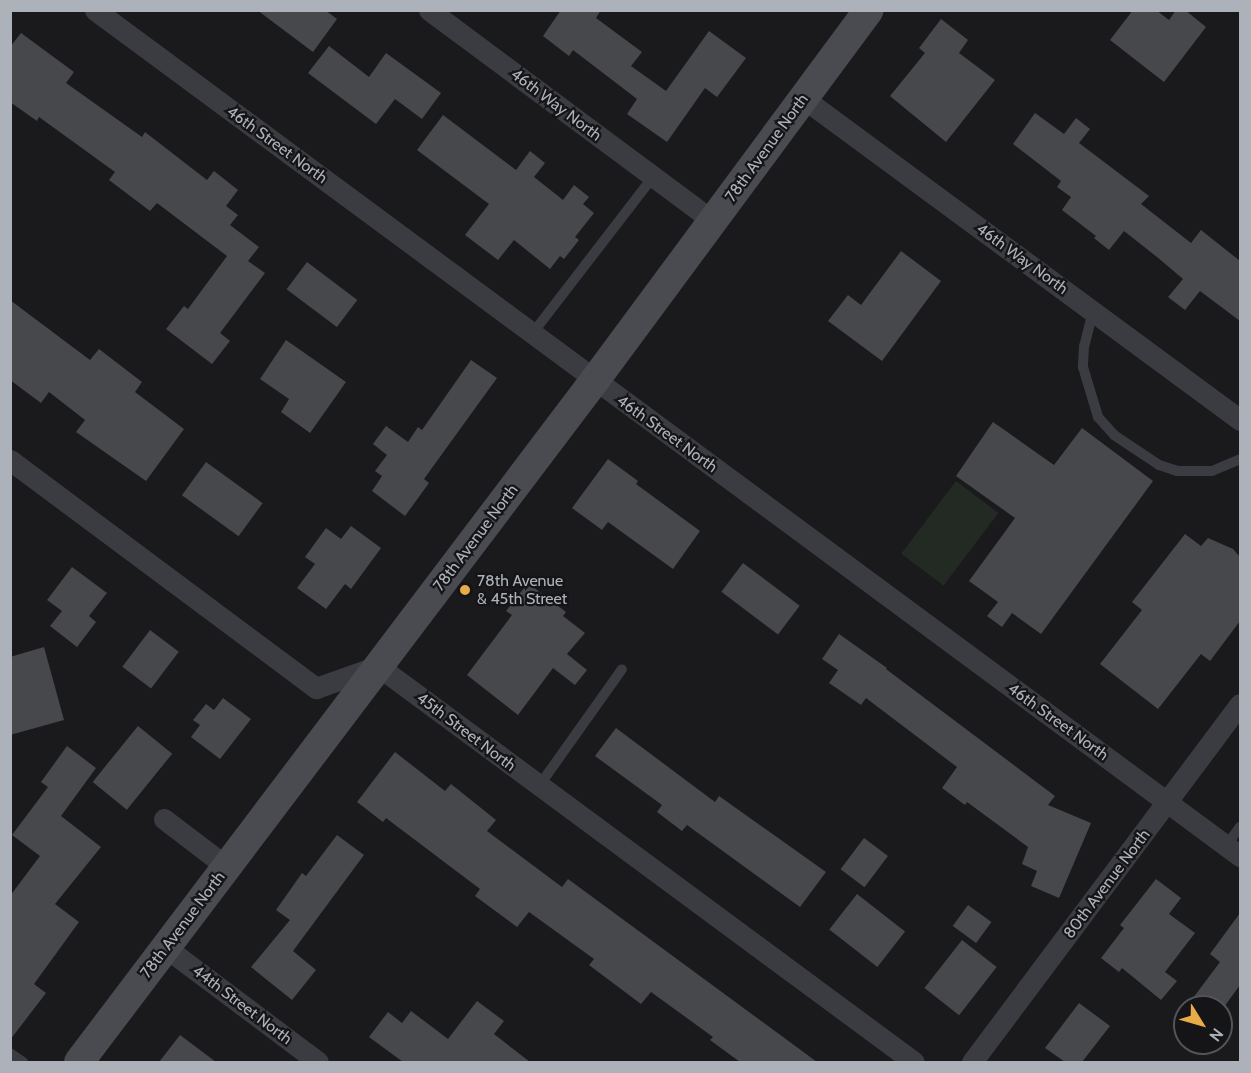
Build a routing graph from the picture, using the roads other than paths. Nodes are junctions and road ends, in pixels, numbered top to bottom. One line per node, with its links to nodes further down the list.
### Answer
1 (95, 10): 8 (street, 46th Street North)
2 (429, 10): 5 (street, 46th Way North)
3 (869, 10): 4 (street, 78th Avenue North)
4 (803, 98): 6 (street, 78th Avenue North); 7 (street, 46th Way North)
5 (652, 177): 6 (street, 46th Way North); 8 (lane)
6 (713, 221): 9 (street, 78th Avenue North)
7 (1093, 311): 10 (street, 46th Way North); 11 (lane)
8 (532, 334): 9 (street, 46th Street North)
9 (595, 380): 13 (street, 78th Avenue North); 17 (street, 46th Street North)
10 (1240, 420)
11 (1240, 459)
12 (10, 460): 13 (street)
13 (378, 666): 16 (street, 45th Street North); 21 (street, 78th Avenue North)
14 (622, 669): 16 (lane)
15 (1240, 704): 17 (street, 80th Avenue North)
16 (539, 786): 27 (street, 45th Street North)
17 (1168, 803): 20 (street, 46th Street North); 28 (street, 80th Avenue North)
18 (164, 819): 21 (street)
19 (1240, 827): 20 (lane)
20 (1233, 851)
21 (227, 867): 22 (street, 78th Avenue North)
22 (165, 947): 25 (street, 78th Avenue North); 26 (street, 44th Street North)
23 (10, 1053): 24 (lane)
24 (23, 1062)
25 (79, 1062)
26 (318, 1062)
27 (914, 1062)
28 (972, 1062)

